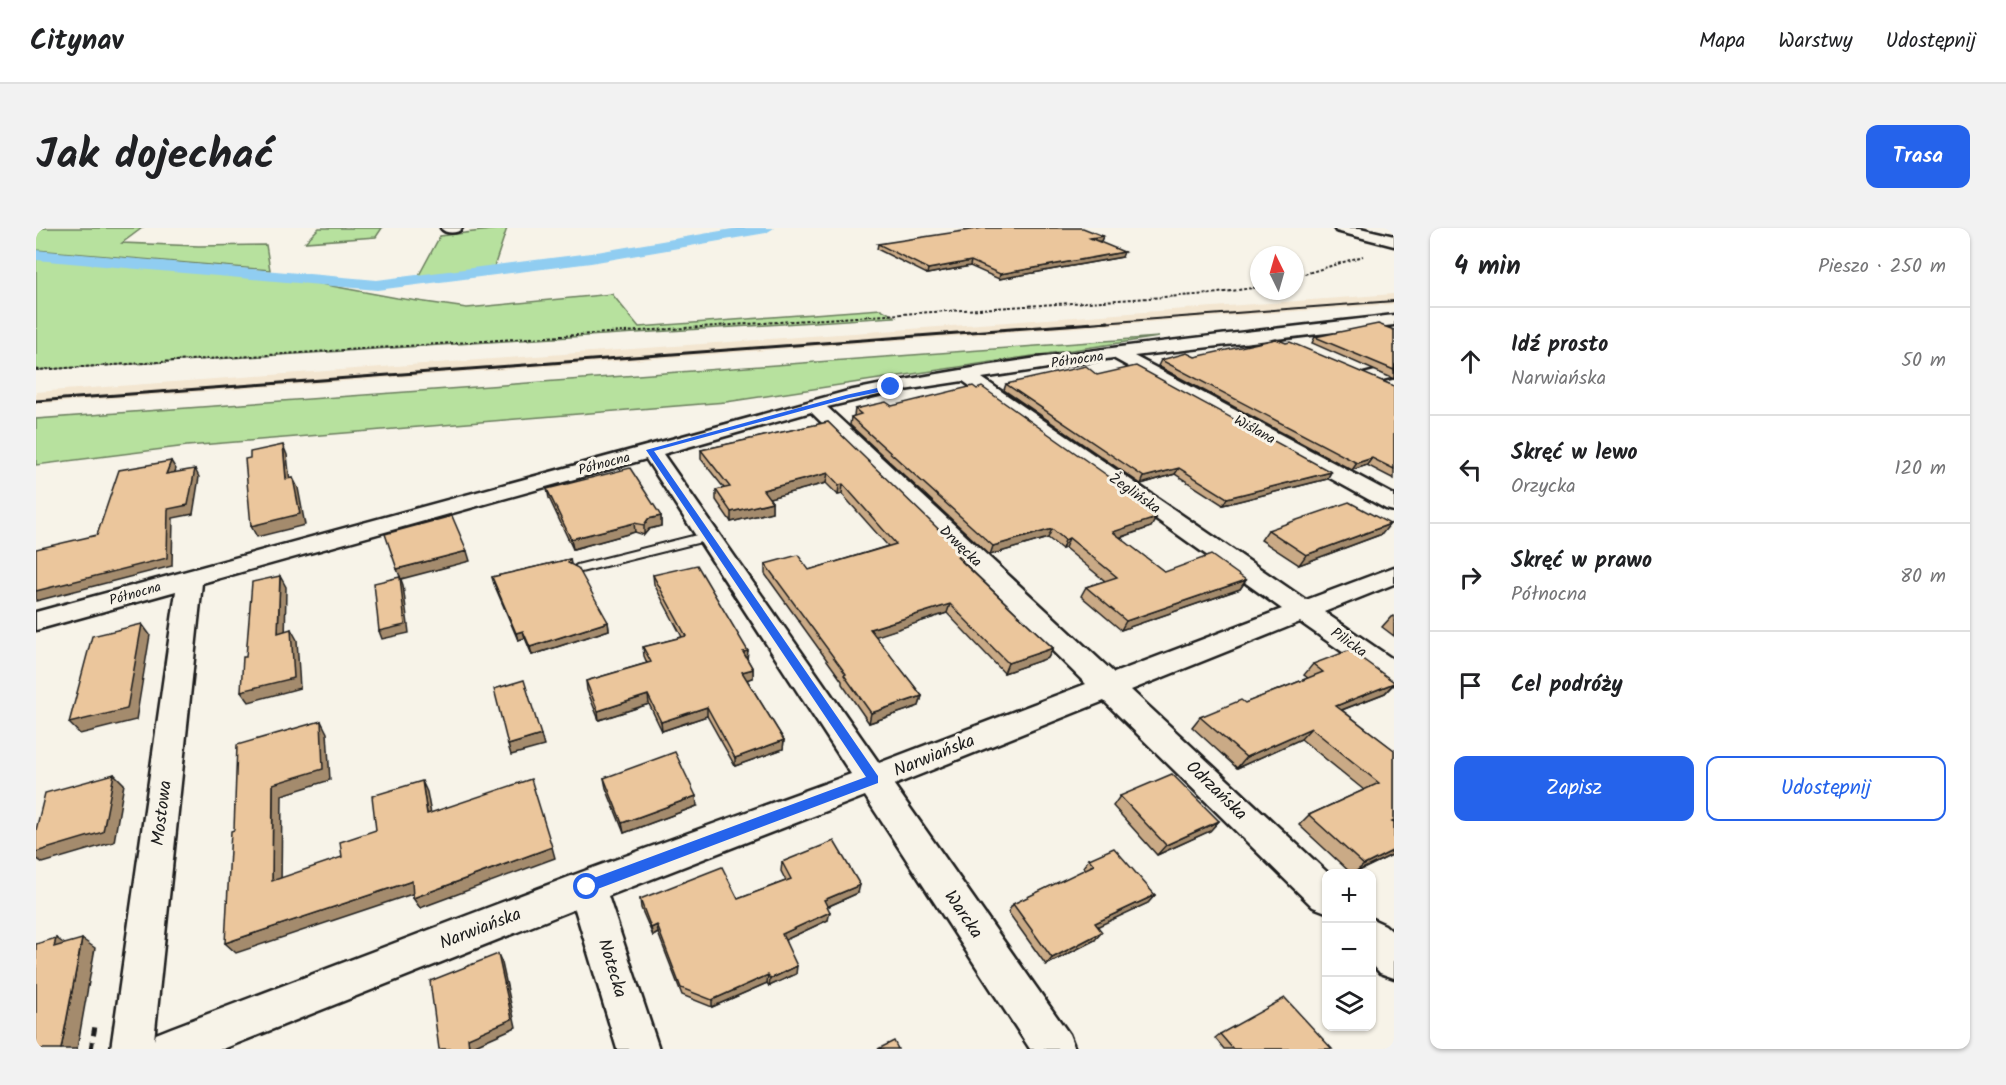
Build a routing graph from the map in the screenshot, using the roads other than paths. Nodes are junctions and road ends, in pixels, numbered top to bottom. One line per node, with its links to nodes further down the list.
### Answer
1 (447, 228): 2 (street)
2 (456, 228)
3 (1341, 228): 4 (street)
4 (1394, 242)
5 (1394, 320): 6 (street, Północna)
6 (1269, 333): 7 (street); 8 (street, Północna)
7 (1300, 346)
8 (1116, 353): 11 (street, Północna); 16 (street, Wiślana)
9 (1350, 369): 12 (street)
10 (1394, 371): 12 (street)
11 (967, 376): 14 (street, Północna); 21 (street, Żeglińska)
12 (1370, 378): 13 (street)
13 (1394, 388)
14 (814, 405): 15 (street, Północna); 24 (street, Drwęcka)
15 (650, 450): 17 (street, Warcka); 20 (street, Północna)
16 (1394, 504)
17 (709, 536): 18 (lane); 25 (street, Warcka)
18 (577, 569)
19 (1394, 576): 21 (street, Narwiańska)
20 (190, 578): 22 (street, Północna); 30 (street, Mostowa)
21 (1304, 611): 23 (street, Pilicka); 24 (street, Narwiańska)
22 (36, 621)
23 (1394, 674)
24 (1108, 686): 25 (street, Narwiańska); 27 (street, Odrzańska)
25 (874, 779): 26 (street, Narwiańska); 33 (street, Warcka)
26 (587, 887): 31 (street, Narwiańska); 32 (street, Notecka)
27 (1322, 891)
28 (1376, 943): 29 (street)
29 (1394, 959)
30 (132, 1049)
31 (171, 1049)
32 (638, 1049)
33 (1054, 1049)

